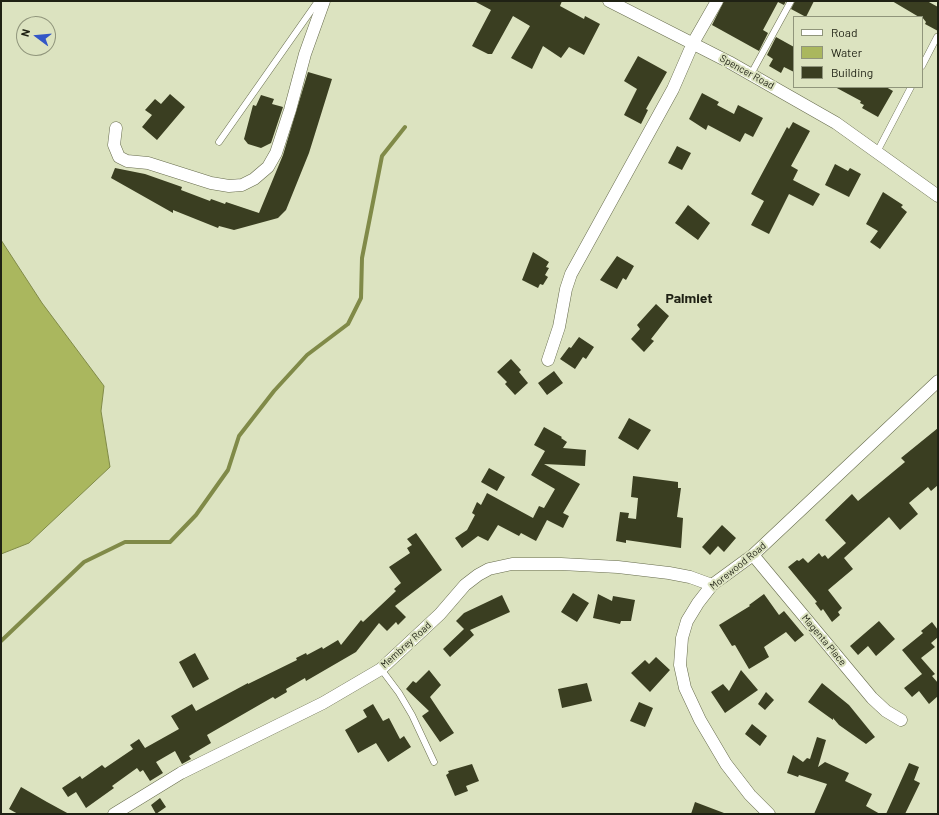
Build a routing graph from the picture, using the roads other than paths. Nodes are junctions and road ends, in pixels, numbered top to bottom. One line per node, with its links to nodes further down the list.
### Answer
1 (318, 1): 12 (lane)
2 (324, 1): 11 (street)
3 (609, 1): 7 (street, Spencer Road)
4 (717, 1): 7 (street)
5 (790, 1): 9 (lane)
6 (937, 37): 8 (lane)
7 (693, 43): 9 (street, Spencer Road); 15 (street)
8 (923, 64)
9 (751, 74): 13 (street, Spencer Road)
10 (910, 88): 13 (lane)
11 (116, 128)
12 (219, 142)
13 (876, 152): 14 (street, Spencer Road)
14 (938, 196)
15 (548, 360)
16 (938, 381): 17 (street, Morewood Road)
17 (753, 555): 18 (street, Morewood Road); 20 (street, Magenta Place)
18 (712, 585): 19 (street, Membrey Road); 23 (street, Morewood Road)
19 (381, 669): 21 (lane); 22 (street, Membrey Road)
20 (901, 720)
21 (434, 762)
22 (114, 814)
23 (769, 814)

